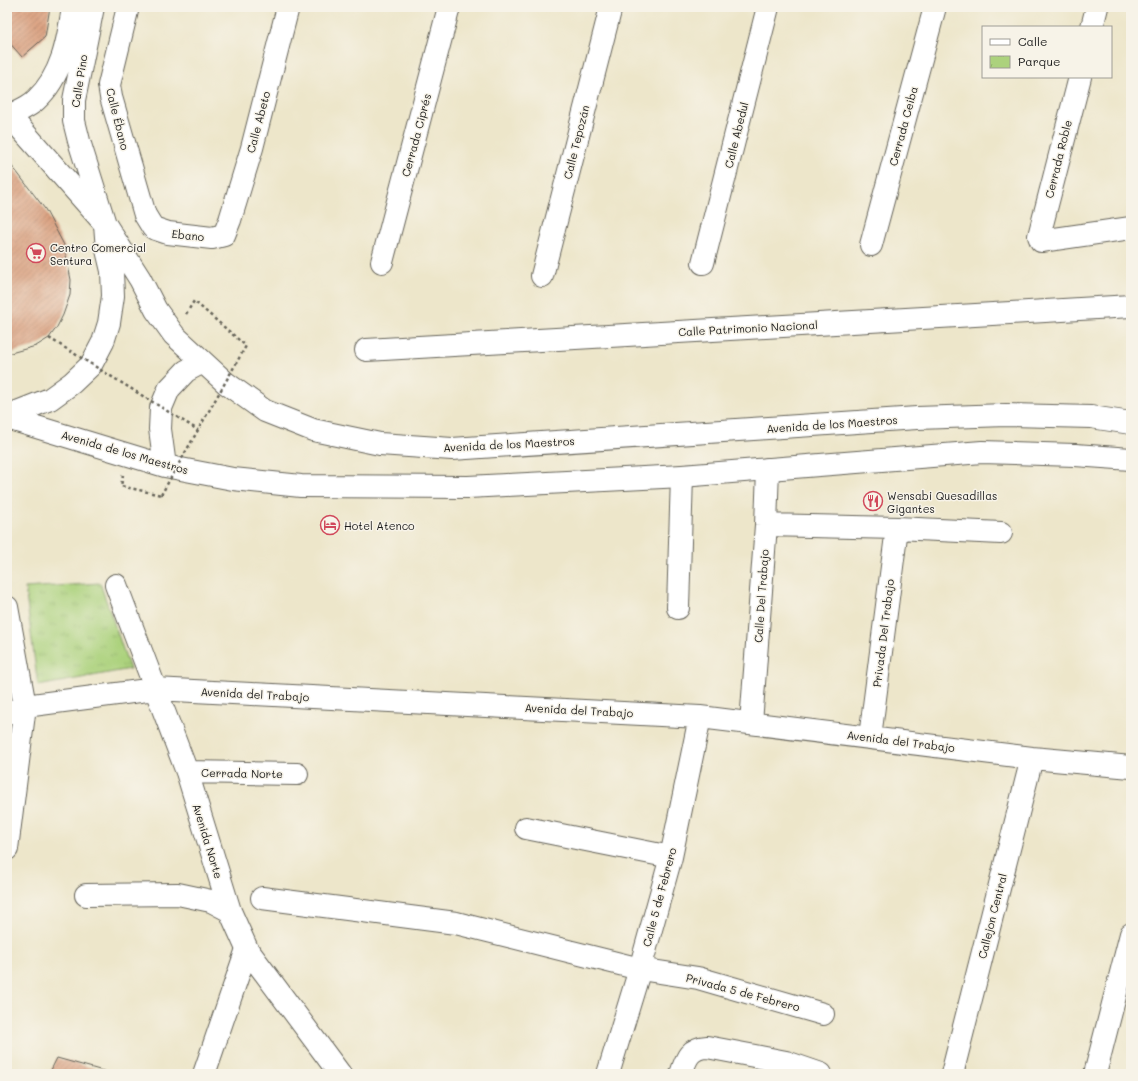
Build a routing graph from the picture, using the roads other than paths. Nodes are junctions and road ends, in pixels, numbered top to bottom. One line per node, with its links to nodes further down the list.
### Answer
1 (73, 7): 12 (street, Calle Pino)
2 (93, 7): 13 (street, Calle Pino)
3 (128, 7): 14 (street, Calle Ébano)
4 (288, 7): 16 (street, Calle Abeto)
5 (449, 7): 18 (street, Cerrada Ciprés)
6 (611, 7): 20 (street, Calle Tepozán)
7 (768, 7): 19 (street, Calle Abedul)
8 (935, 7): 17 (street, Cerrada Ceiba)
9 (1098, 7): 10 (street)
10 (1092, 26)
11 (1080, 78): 15 (street, Cerrada Roble)
12 (8, 115): 13 (street, Avenida de los Maestros)
13 (105, 224): 23 (street, Avenida de los Maestros); 24 (street)
14 (153, 228): 16 (street, Ebano)
15 (1131, 228)
16 (224, 235)
17 (871, 245)
18 (382, 262)
19 (703, 263)
20 (542, 276)
21 (1131, 306): 22 (street, Calle Patrimonio Nacional)
22 (366, 350)
23 (203, 362): 25 (street, Avenida de los Maestros); 27 (street)
24 (7, 417): 27 (street, Avenida de los Maestros)
25 (1131, 423)
26 (1131, 460): 28 (street, Avenida de los Maestros)
27 (165, 466): 29 (street, Avenida de los Maestros)
28 (768, 469): 29 (street, Avenida de los Maestros); 30 (street, Calle Del Trabajo)
29 (682, 476): 35 (street)
30 (766, 525): 31 (street); 39 (street, Calle Del Trabajo)
31 (897, 528): 32 (street); 40 (street, Privada Del Trabajo)
32 (1001, 533)
33 (116, 585): 36 (street, Avenida Norte)
34 (7, 607): 37 (street)
35 (678, 608)
36 (155, 689): 37 (street, Avenida del Trabajo); 38 (street, Avenida del Trabajo); 43 (street, Avenida Norte)
37 (16, 710): 46 (street)
38 (700, 716): 39 (street, Avenida del Trabajo); 47 (street, Calle 5 de Febrero)
39 (751, 723): 40 (street, Avenida del Trabajo)
40 (870, 737): 41 (street, Avenida del Trabajo)
41 (1032, 758): 42 (street, Avenida del Trabajo); 60 (street, Callejon Central)
42 (1131, 767)
43 (187, 772): 44 (street, Cerrada Norte); 50 (street, Avenida Norte)
44 (297, 774)
45 (526, 828): 47 (street)
46 (7, 849)
47 (671, 857): 53 (street, Calle 5 de Febrero)
48 (86, 895): 50 (street)
49 (262, 898): 53 (street, Privada 5 de Febrero)
50 (230, 911): 52 (street, Avenida Norte)
51 (1131, 934): 61 (street)
52 (247, 949): 55 (street); 56 (street, Avenida Norte)
53 (640, 969): 54 (street, Privada 5 de Febrero); 57 (street, Calle 5 de Febrero)
54 (823, 1014)
55 (204, 1074)
56 (340, 1074)
57 (608, 1074)
58 (681, 1074): 59 (street)
59 (821, 1074)
60 (952, 1074)
61 (1095, 1074)

